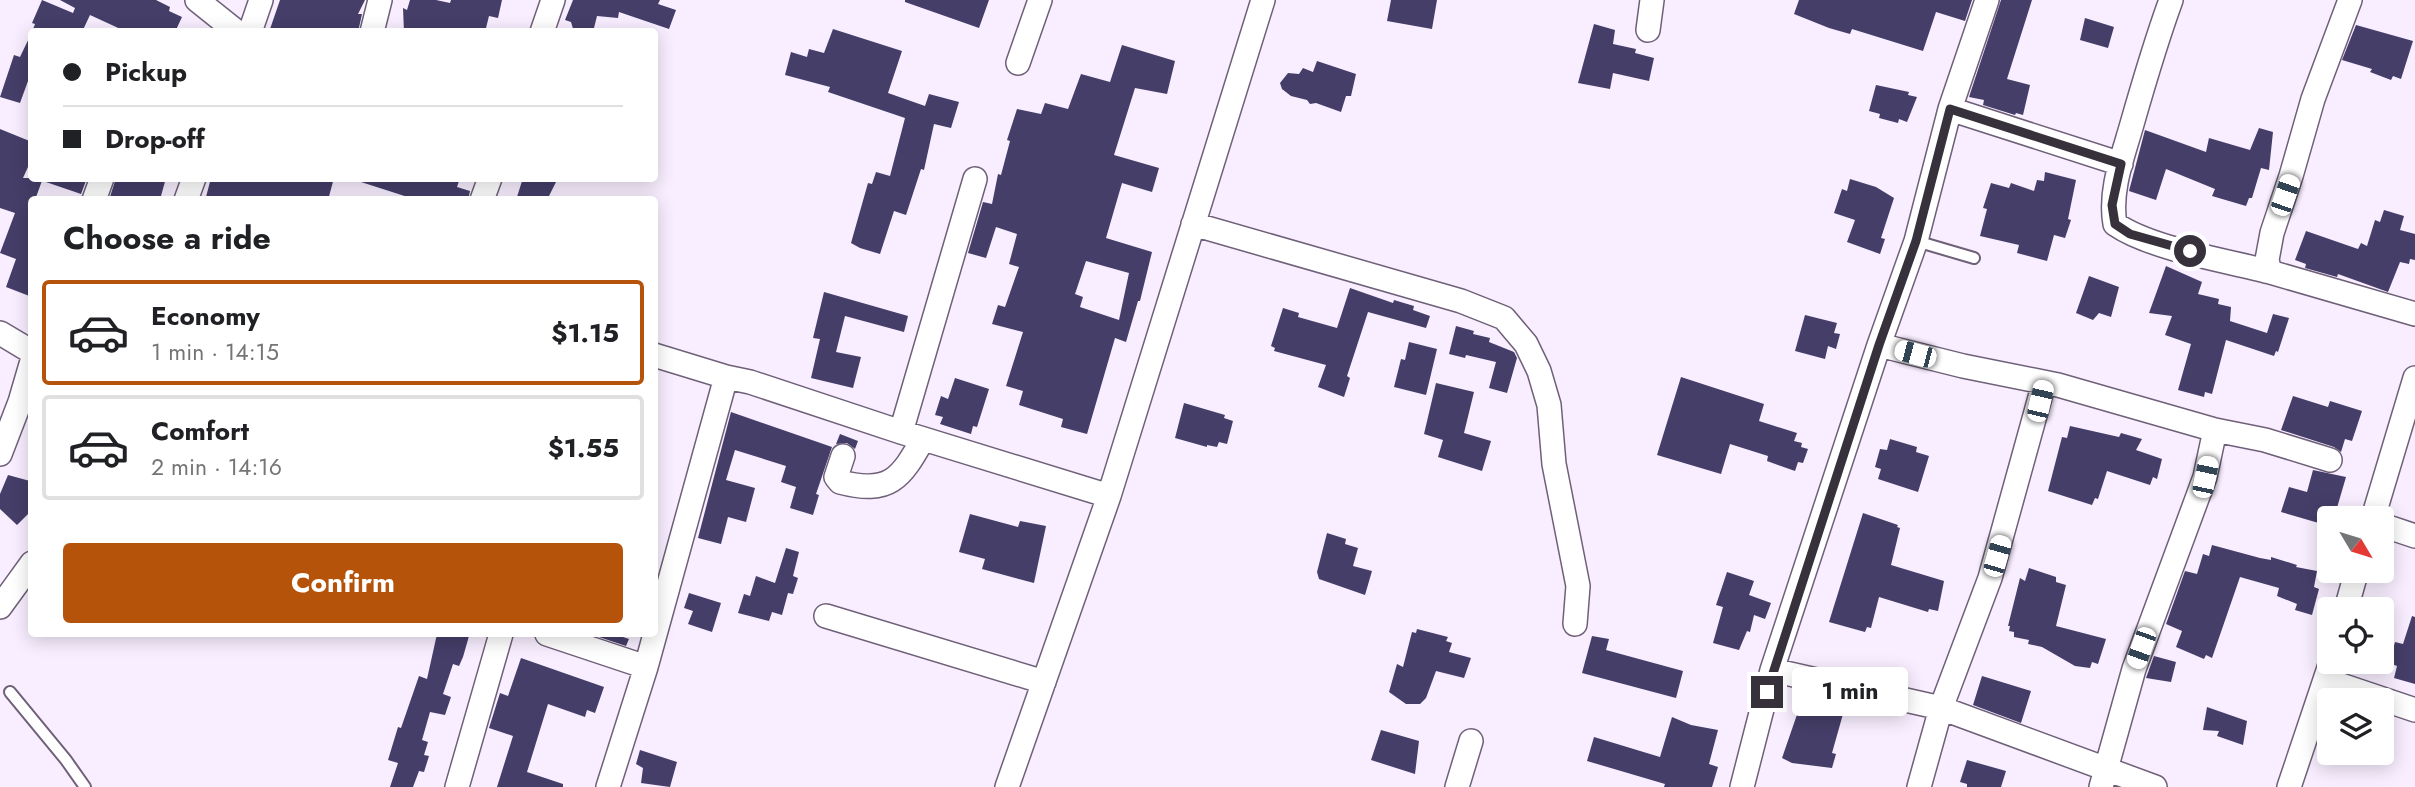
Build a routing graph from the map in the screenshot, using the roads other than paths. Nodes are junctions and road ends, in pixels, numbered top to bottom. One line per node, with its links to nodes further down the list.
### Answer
1 (197, 0): 11 (street)
2 (261, 0): 12 (street)
3 (380, 0): 13 (street)
4 (553, 0): 14 (street)
5 (1040, 0): 16 (street)
6 (1263, 0): 20 (street)
7 (1652, 0): 15 (street)
8 (1987, 0): 17 (street)
9 (2171, 0): 18 (street)
10 (2350, 0): 23 (street)
11 (232, 28)
12 (251, 28)
13 (373, 28)
14 (543, 28)
15 (1648, 30)
16 (1018, 63)
17 (1950, 109): 18 (street); 21 (street)
18 (2121, 164): 23 (street)
19 (975, 179): 34 (street)
20 (1193, 225): 38 (street); 46 (street)
21 (1916, 241): 22 (lane); 26 (street)
22 (1974, 258)
23 (2270, 272): 24 (street)
24 (2415, 314)
25 (0, 333): 27 (street)
26 (1879, 345): 32 (street); 51 (street)
27 (28, 350)
28 (658, 356): 30 (street)
29 (28, 375): 35 (street)
30 (726, 377): 34 (street); 45 (street)
31 (2415, 378): 39 (street)
32 (2044, 383): 33 (street); 56 (street)
33 (2215, 430): 37 (street); 59 (street)
34 (912, 435): 36 (street); 38 (street)
35 (0, 454)
36 (842, 456)
37 (2330, 460)
38 (1109, 496): 54 (street)
39 (2377, 506)
40 (2394, 529): 41 (street)
41 (2415, 536)
42 (28, 568): 43 (street)
43 (0, 607)
44 (827, 617): 54 (street)
45 (658, 624)
46 (1575, 624)
47 (500, 637): 61 (street)
48 (556, 637): 50 (street)
49 (654, 637): 50 (street)
50 (646, 667): 62 (street)
51 (1772, 670): 56 (street); 65 (street)
52 (2327, 674): 68 (street)
53 (2335, 674): 57 (street)
54 (1044, 682): 63 (street)
55 (10, 692): 60 (lane)
56 (1941, 708): 59 (street); 66 (street)
57 (2415, 710)
58 (1471, 741): 64 (street)
59 (2104, 778): 67 (street)
60 (85, 787)
61 (457, 787)
62 (608, 787)
63 (1007, 787)
64 (1457, 787)
65 (1742, 787)
66 (1919, 787)
67 (2155, 787)
68 (2289, 787)

